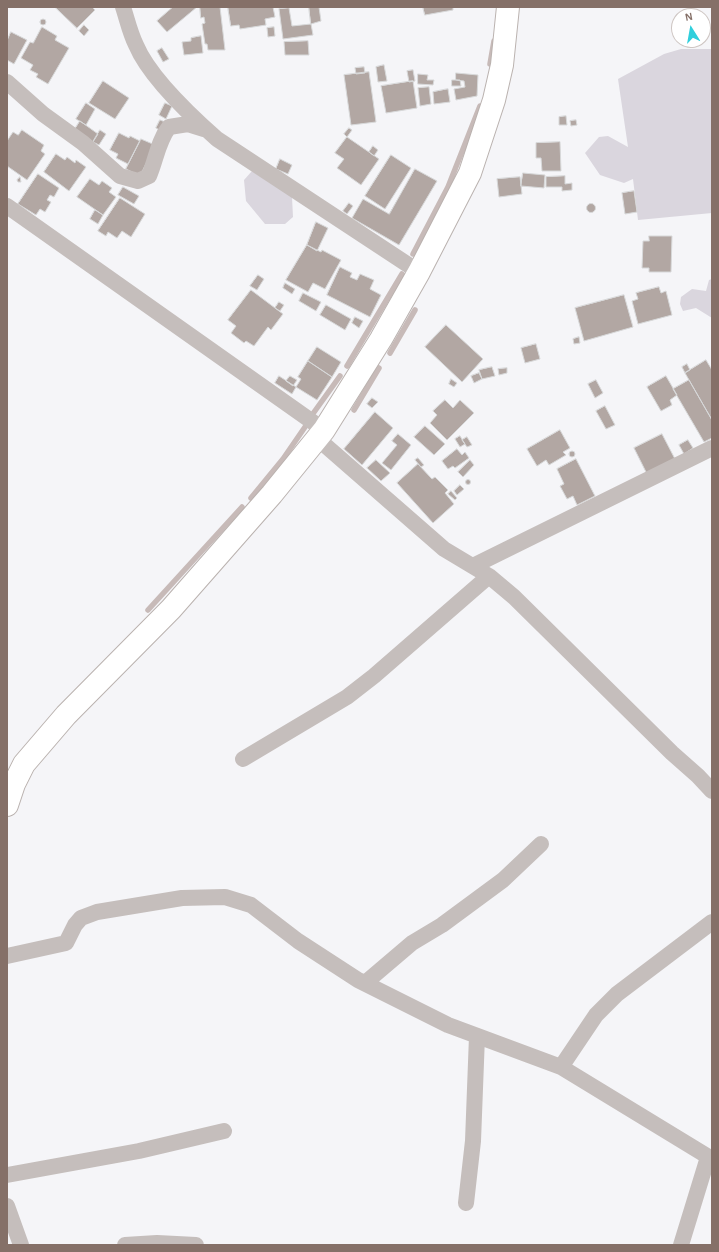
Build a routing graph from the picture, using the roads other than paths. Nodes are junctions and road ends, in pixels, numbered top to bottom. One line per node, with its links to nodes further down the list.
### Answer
1 (123, 7): 4 (street)
2 (508, 7): 6 (street)
3 (7, 82): 4 (street)
4 (208, 131): 6 (street)
5 (7, 206): 7 (street)
6 (420, 272): 7 (street)
7 (321, 434): 9 (street); 13 (street)
8 (712, 448): 9 (street)
9 (473, 566): 10 (street)
10 (489, 576): 11 (street); 12 (street)
11 (243, 759)
12 (712, 791)
13 (7, 805)
14 (541, 844): 17 (street)
15 (712, 922): 19 (street)
16 (7, 956): 17 (street)
17 (364, 983): 18 (street)
18 (477, 1036): 19 (street); 23 (street)
19 (561, 1067): 21 (street)
20 (224, 1131): 22 (street)
21 (710, 1158): 28 (street)
22 (7, 1175)
23 (466, 1203)
24 (7, 1206): 25 (street)
25 (21, 1245)
26 (125, 1245): 27 (street)
27 (196, 1245)
28 (681, 1245)

